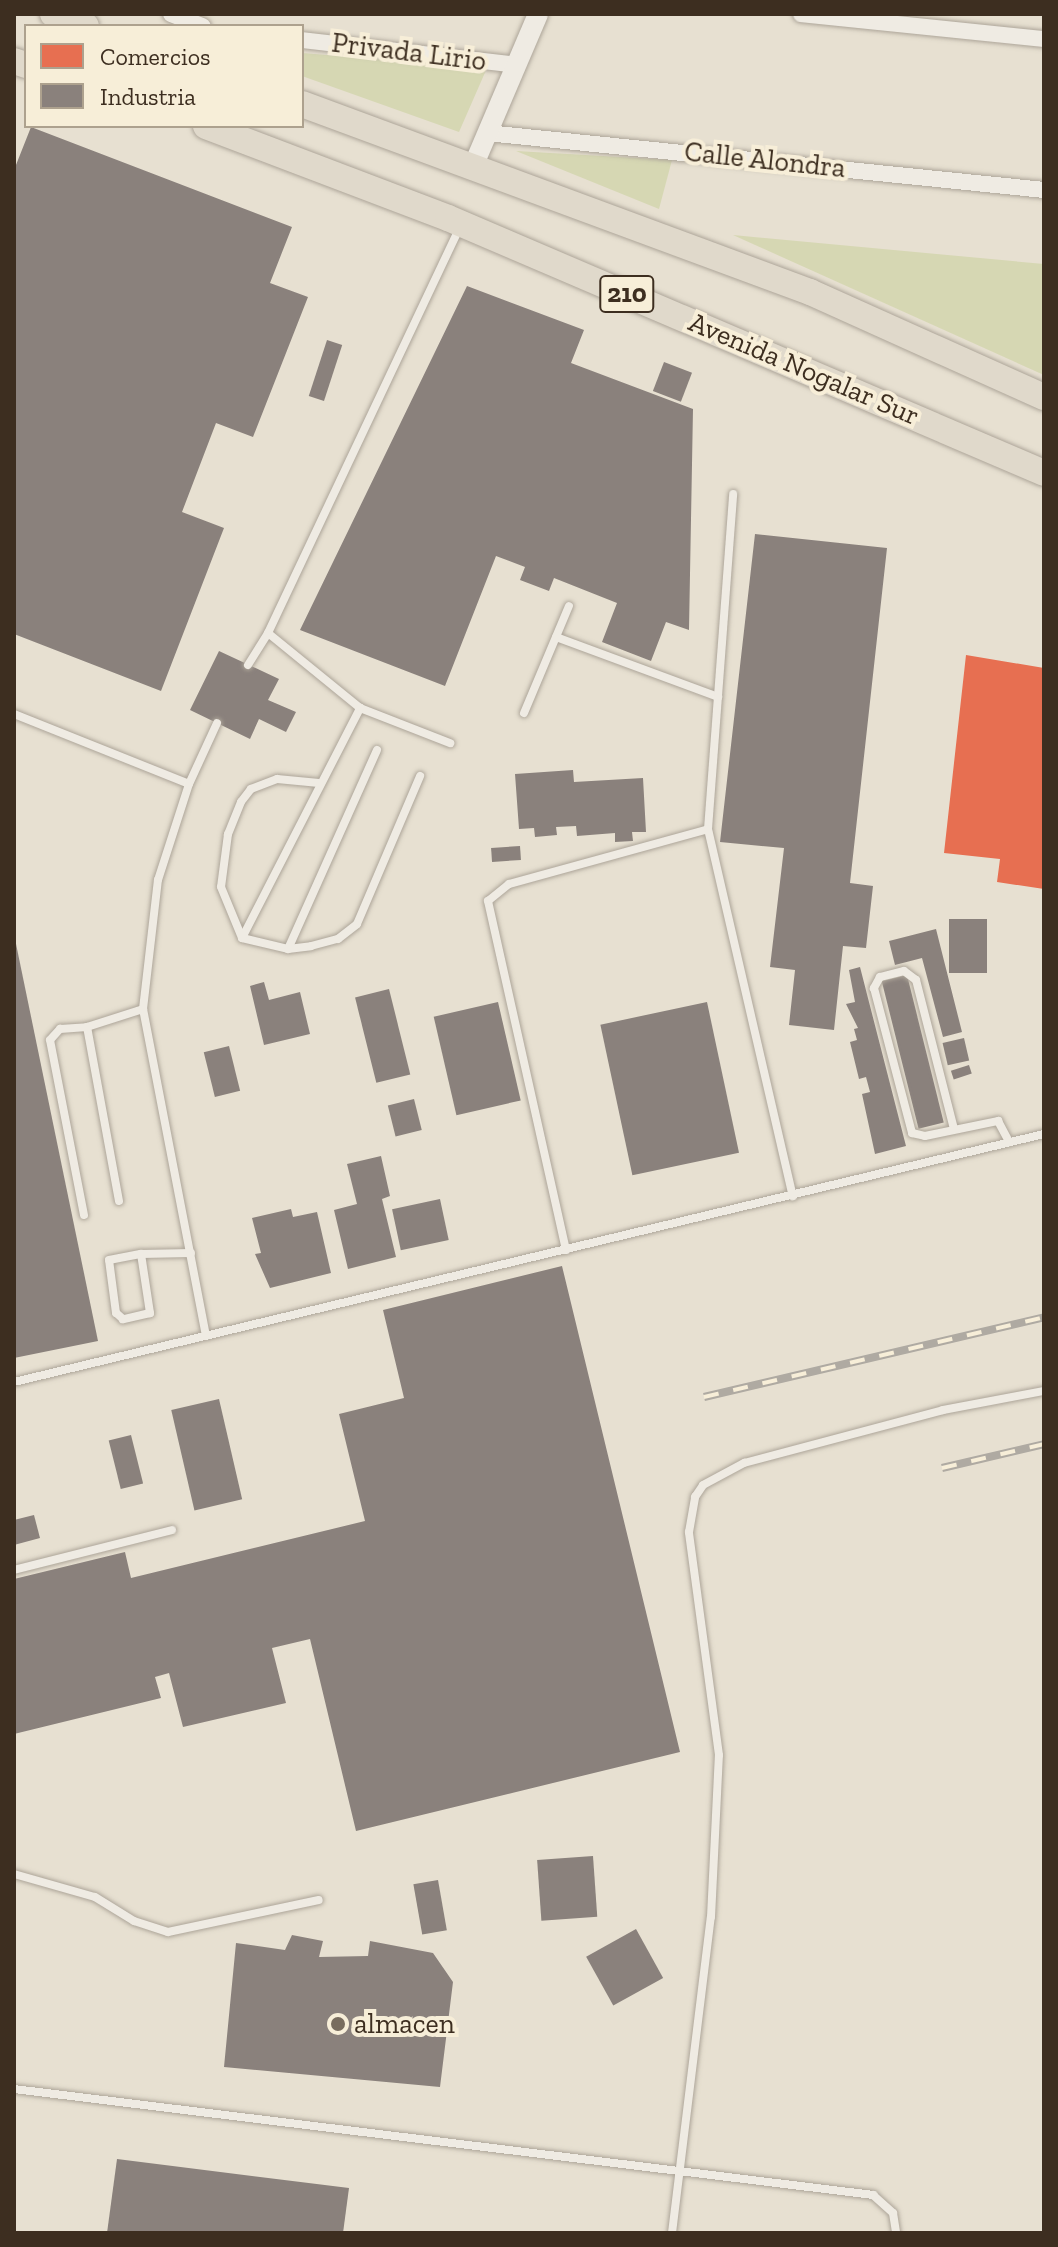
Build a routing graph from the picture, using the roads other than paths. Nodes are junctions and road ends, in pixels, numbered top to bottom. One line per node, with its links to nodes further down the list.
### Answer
1 (53, 14): 5 (highway)
2 (171, 14): 6 (street)
3 (538, 14): 9 (street)
4 (801, 14): 7 (street)
5 (80, 24)
6 (198, 24)
7 (1044, 39)
8 (304, 40): 9 (street, Privada Lirio)
9 (517, 65): 12 (street)
10 (304, 105): 13 (highway, 210)
11 (211, 128): 15 (highway, Avenida Nogalar Sur / 210)
12 (487, 133): 13 (street); 14 (street, Calle Alondra)
13 (472, 169): 16 (highway, 210)
14 (1044, 190)
15 (461, 224): 17 (highway, Avenida Nogalar Sur / 210); 20 (lane)
16 (1044, 397)
17 (1044, 473)
18 (733, 494): 23 (lane)
19 (569, 606): 21 (lane)
20 (268, 633): 22 (lane); 24 (lane)
21 (556, 637): 23 (lane); 25 (lane)
22 (248, 665)
23 (718, 697): 33 (lane)
24 (360, 708): 28 (lane); 31 (lane)
25 (524, 713)
26 (14, 714): 32 (lane)
27 (217, 723): 32 (lane)
28 (450, 743)
29 (377, 750): 35 (lane)
30 (420, 776): 35 (lane)
31 (319, 783): 34 (lane); 34 (lane)
32 (189, 784): 36 (lane)
33 (708, 829): 41 (lane); 44 (lane)
34 (242, 938): 35 (lane)
35 (288, 949)
36 (143, 1009): 37 (lane); 45 (lane)
37 (87, 1027): 42 (lane); 43 (lane)
38 (954, 1129): 38 (lane); 40 (lane)
39 (1044, 1134): 40 (lane)
40 (1009, 1142): 41 (lane)
41 (793, 1196): 44 (lane)
42 (119, 1201)
43 (84, 1215)
44 (566, 1250): 47 (lane)
45 (191, 1253): 46 (lane); 47 (lane)
46 (141, 1254): 46 (lane)
47 (206, 1336): 48 (lane)
48 (14, 1382)
49 (1044, 1391): 55 (lane)
50 (172, 1530): 51 (lane)
51 (14, 1570)
52 (14, 1874): 53 (lane)
53 (319, 1900)
54 (14, 2089): 55 (lane)
55 (678, 2171): 56 (lane); 57 (lane)
56 (672, 2233)
57 (896, 2233)

